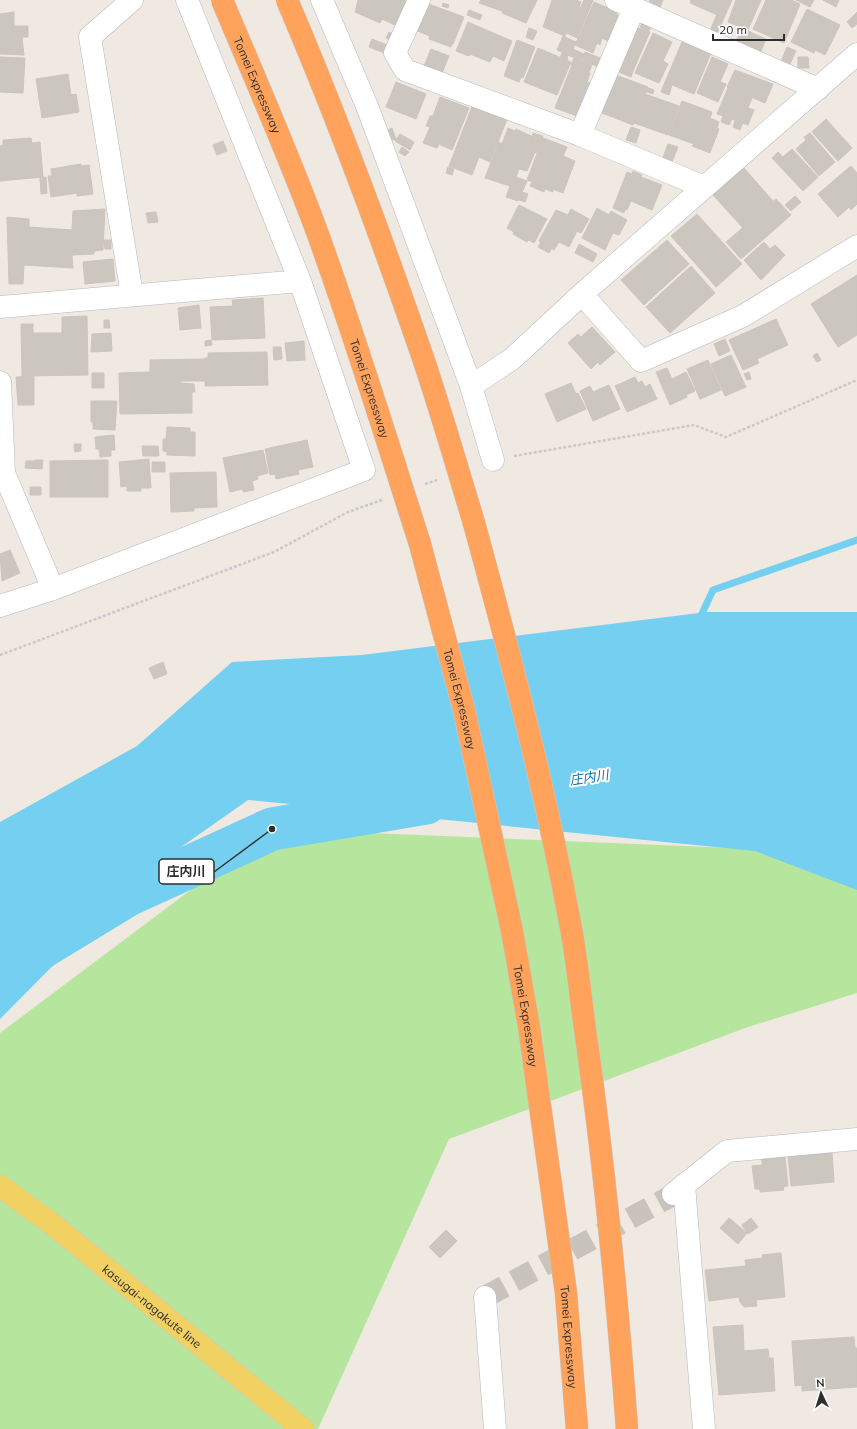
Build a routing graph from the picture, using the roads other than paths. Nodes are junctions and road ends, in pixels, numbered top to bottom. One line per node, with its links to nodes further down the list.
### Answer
1 (132, 0): 15 (street)
2 (187, 0): 13 (street)
3 (222, 0): 27 (highway, Tomei Expressway, bridge)
4 (287, 0): 28 (highway, bridge)
5 (322, 0): 18 (street)
6 (419, 0): 10 (street)
7 (625, 4): 9 (street); 10 (street)
8 (857, 54): 9 (street)
9 (818, 89): 11 (street)
10 (580, 135): 11 (street)
11 (704, 187): 14 (street)
12 (857, 246): 14 (street)
13 (300, 281): 15 (street); 20 (street)
14 (582, 294): 18 (street)
15 (132, 295): 16 (street)
16 (0, 307)
17 (0, 382): 20 (street)
18 (471, 386): 19 (street)
19 (494, 460)
20 (53, 589): 21 (street)
21 (0, 606)
22 (857, 1139): 29 (street)
23 (0, 1186): 25 (main road, kasugai-nagakute line)
24 (485, 1297): 26 (street)
25 (302, 1429)
26 (495, 1429)
27 (576, 1429)
28 (627, 1429)
29 (704, 1429)

